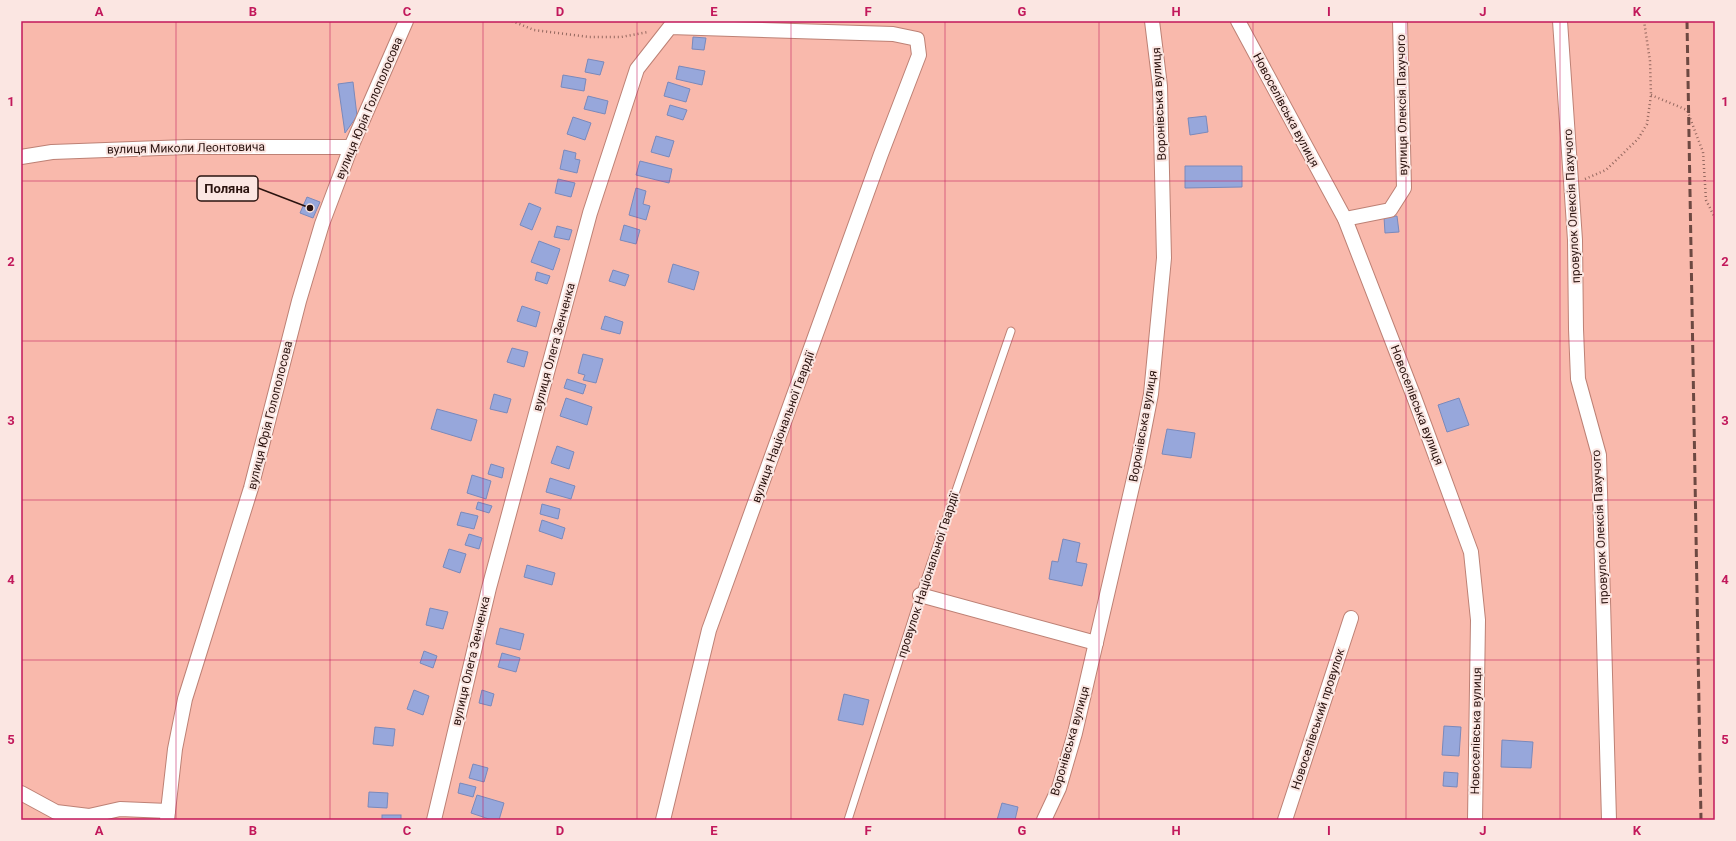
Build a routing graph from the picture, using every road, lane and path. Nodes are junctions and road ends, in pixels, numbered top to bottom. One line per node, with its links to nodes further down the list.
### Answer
1 (406, 21): 11 (street, вулиця Юрія Голополосова)
2 (512, 21): 9 (path)
3 (1152, 21): 19 (street, Воронівська вулиця)
4 (1238, 21): 15 (street, Новоселівська вулиця)
5 (1400, 21): 15 (street, вулиця Олексія Пахучого)
6 (1560, 21): 13 (street, провулок Олексія Пахучого)
7 (1644, 21): 10 (path)
8 (804, 26): 9 (street); 24 (street, вулиця Національної Гвардії)
9 (670, 27): 23 (street, вулиця Олега Зенченка)
10 (1651, 95): 13 (path); 14 (path)
11 (351, 147): 12 (street, вулиця Миколи Леонтовича); 21 (street, вулиця Юрія Голополосова)
12 (21, 157)
13 (1572, 184): 29 (street, провулок Олексія Пахучого)
14 (1715, 218)
15 (1345, 219): 28 (street, Новоселівська вулиця)
16 (1011, 331): 17 (lane, провулок Національної Гвардії)
17 (920, 595): 19 (street); 25 (lane, провулок Національної Гвардії)
18 (1351, 618): 27 (street, Новоселівський провулок)
19 (1096, 643): 26 (street, Воронівська вулиця)
20 (21, 793): 22 (street)
21 (168, 815): 22 (street)
22 (54, 816)
23 (434, 820)
24 (663, 820)
25 (848, 820)
26 (1044, 820)
27 (1285, 820)
28 (1475, 820)
29 (1609, 820)

